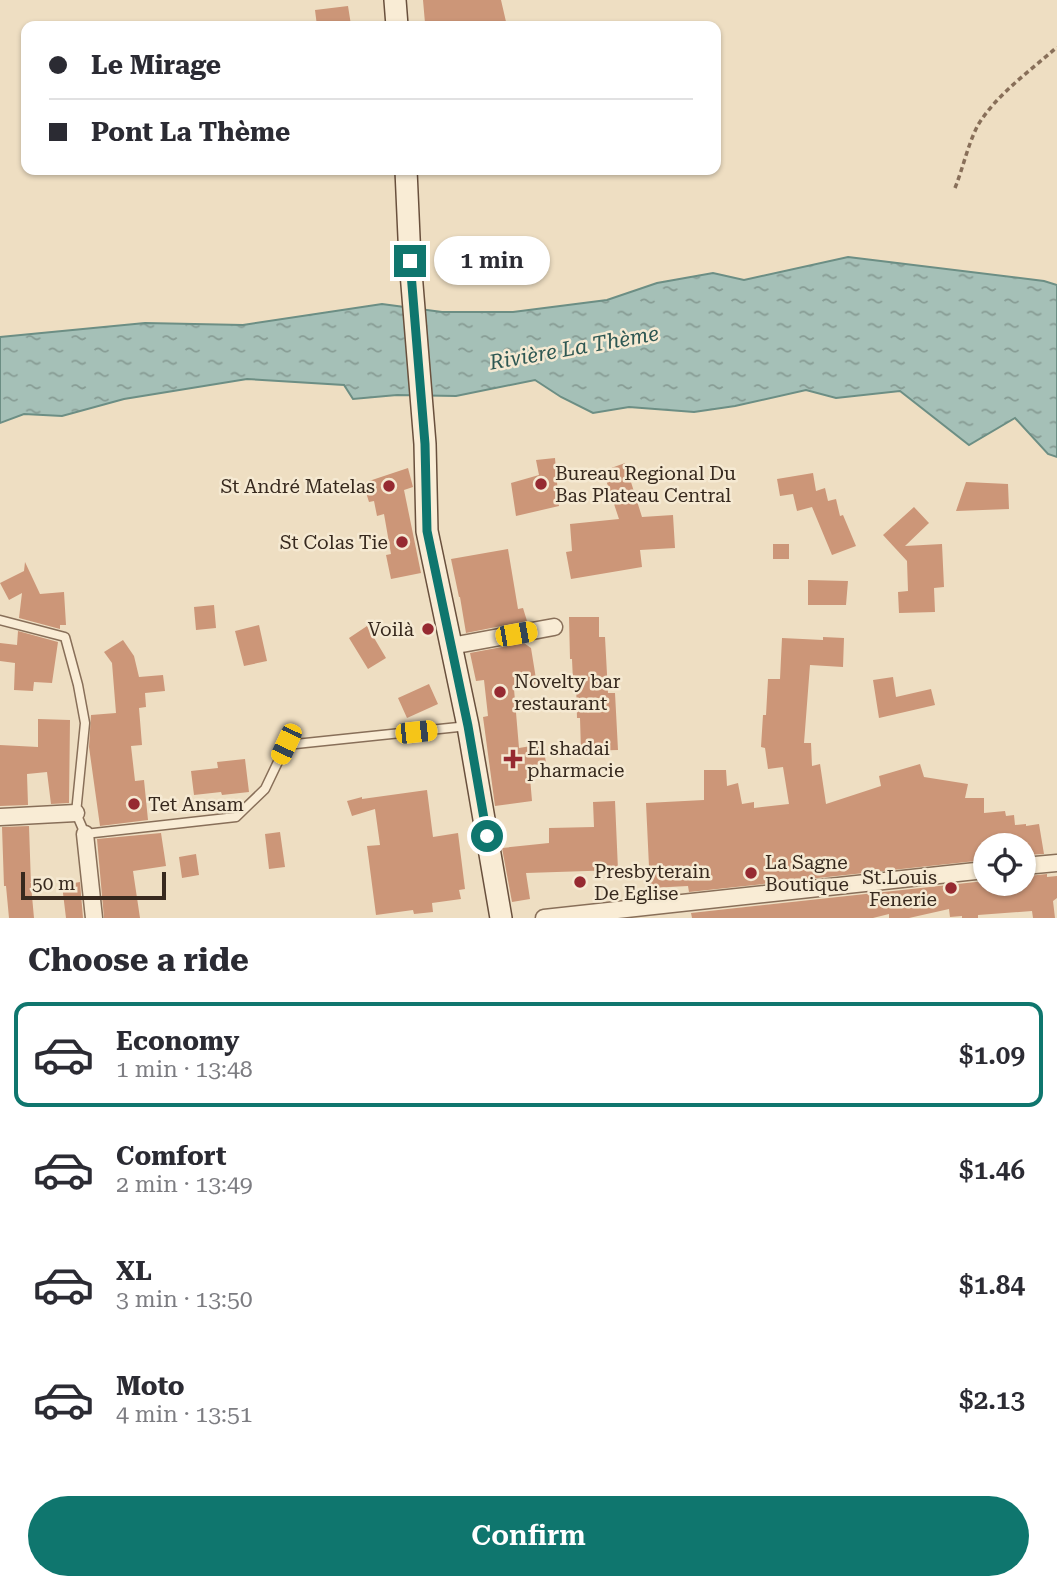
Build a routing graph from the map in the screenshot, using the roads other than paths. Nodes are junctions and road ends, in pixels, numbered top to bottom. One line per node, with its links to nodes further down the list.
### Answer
1 (395, 0): 2 (main road)
2 (397, 21)
3 (406, 175): 6 (main road)
4 (0, 620): 8 (lane)
5 (554, 627): 6 (street)
6 (451, 646): 7 (main road)
7 (468, 726): 10 (lane); 16 (main road)
8 (76, 813): 9 (street); 10 (lane)
9 (0, 817)
10 (85, 834): 15 (street)
11 (1057, 863): 12 (street)
12 (1036, 865)
13 (973, 872): 14 (street)
14 (664, 912): 17 (street)
15 (94, 918)
16 (502, 918)
17 (544, 918)

